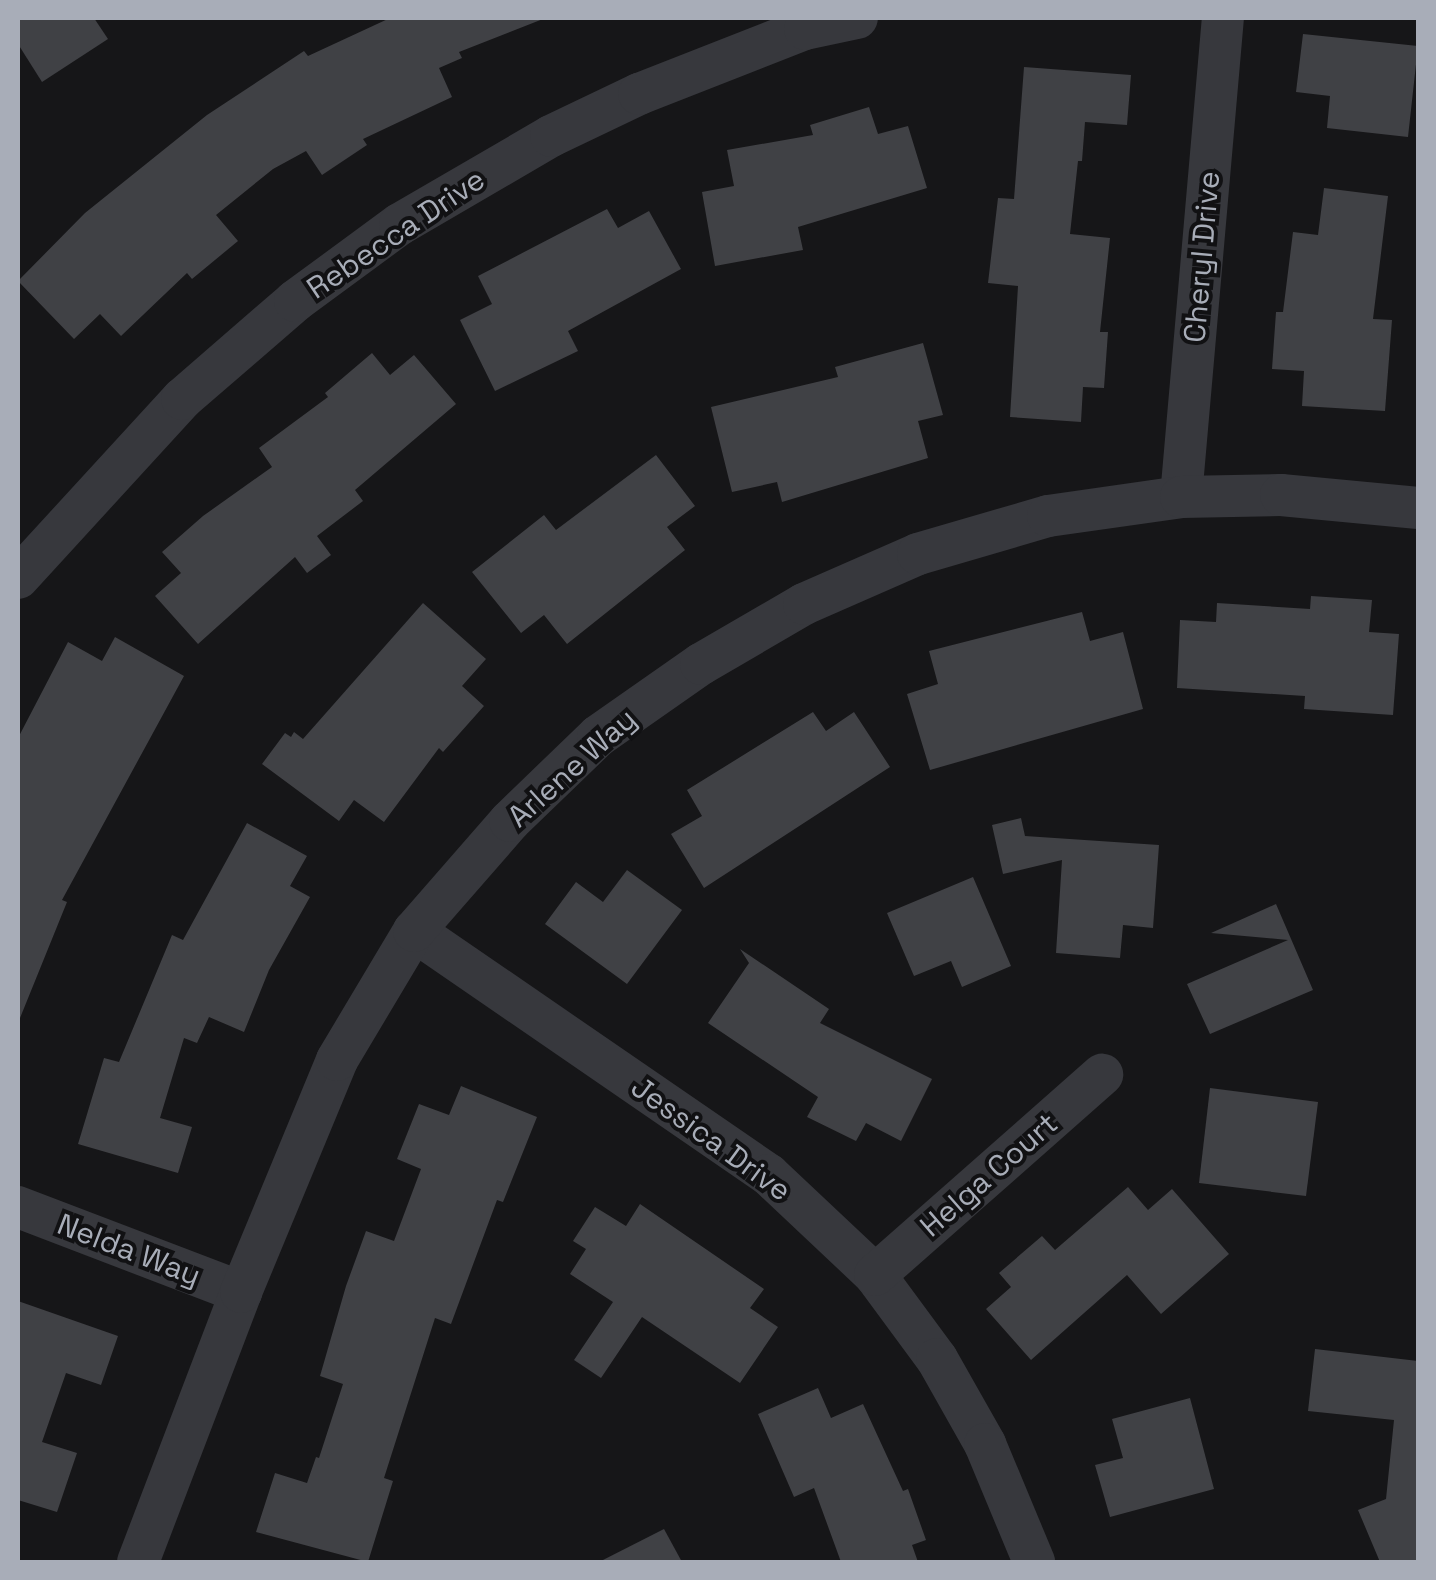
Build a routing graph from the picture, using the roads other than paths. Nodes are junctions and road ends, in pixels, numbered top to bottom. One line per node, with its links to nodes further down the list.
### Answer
1 (858, 18): 3 (street, Rebecca Drive)
2 (1224, 18): 4 (street, Cheryl Drive)
3 (803, 23): 6 (street, Rebecca Drive)
4 (1181, 497): 5 (street, Arlene Way); 7 (street, Arlene Way)
5 (1418, 508)
6 (18, 578)
7 (414, 931): 10 (street, Jessica Drive); 11 (street, Arlene Way)
8 (1102, 1075): 10 (street, Helga Court)
9 (18, 1208): 11 (street, Nelda Way)
10 (875, 1275): 13 (street, Jessica Drive)
11 (240, 1292): 12 (street, Arlene Way)
12 (138, 1562)
13 (1034, 1562)

